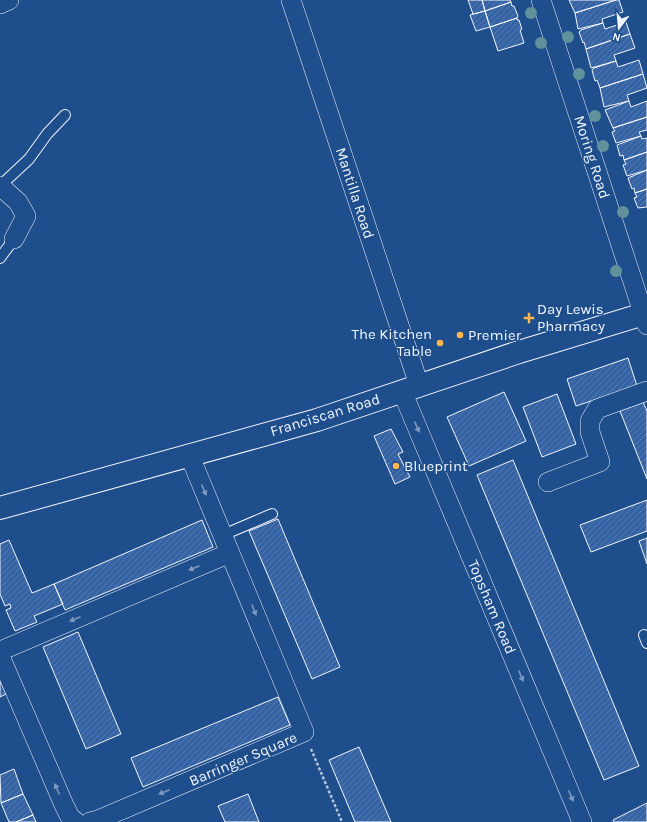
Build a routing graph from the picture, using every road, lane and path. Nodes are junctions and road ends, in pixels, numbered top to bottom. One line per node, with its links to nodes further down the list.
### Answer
1 (9, 0): 4 (street)
2 (291, 0): 10 (street, Mantilla Road)
3 (541, 0): 9 (street, Moring Road)
4 (0, 4)
5 (65, 115): 6 (lane)
6 (0, 186): 7 (street)
7 (14, 239): 8 (lane)
8 (0, 258)
9 (646, 317): 10 (street, Franciscan Road)
10 (410, 388): 12 (street, Franciscan Road); 24 (street, Topsham Road, one-way to 24)
11 (647, 391): 13 (street)
12 (189, 454): 14 (street, Franciscan Road); 16 (street, Barringer Square, one-way to 16)
13 (548, 482)
14 (0, 508)
15 (272, 514): 16 (lane)
16 (223, 535): 17 (street, Barringer Square)
17 (230, 553): 18 (street, one-way to 18); 20 (street, Barringer Square, one-way to 20)
18 (0, 651)
19 (0, 656): 21 (street, one-way to 19)
20 (304, 732): 22 (street, Barringer Square, one-way to 22); 23 (path)
21 (76, 822)
22 (90, 822)
23 (342, 822)
24 (582, 822)

